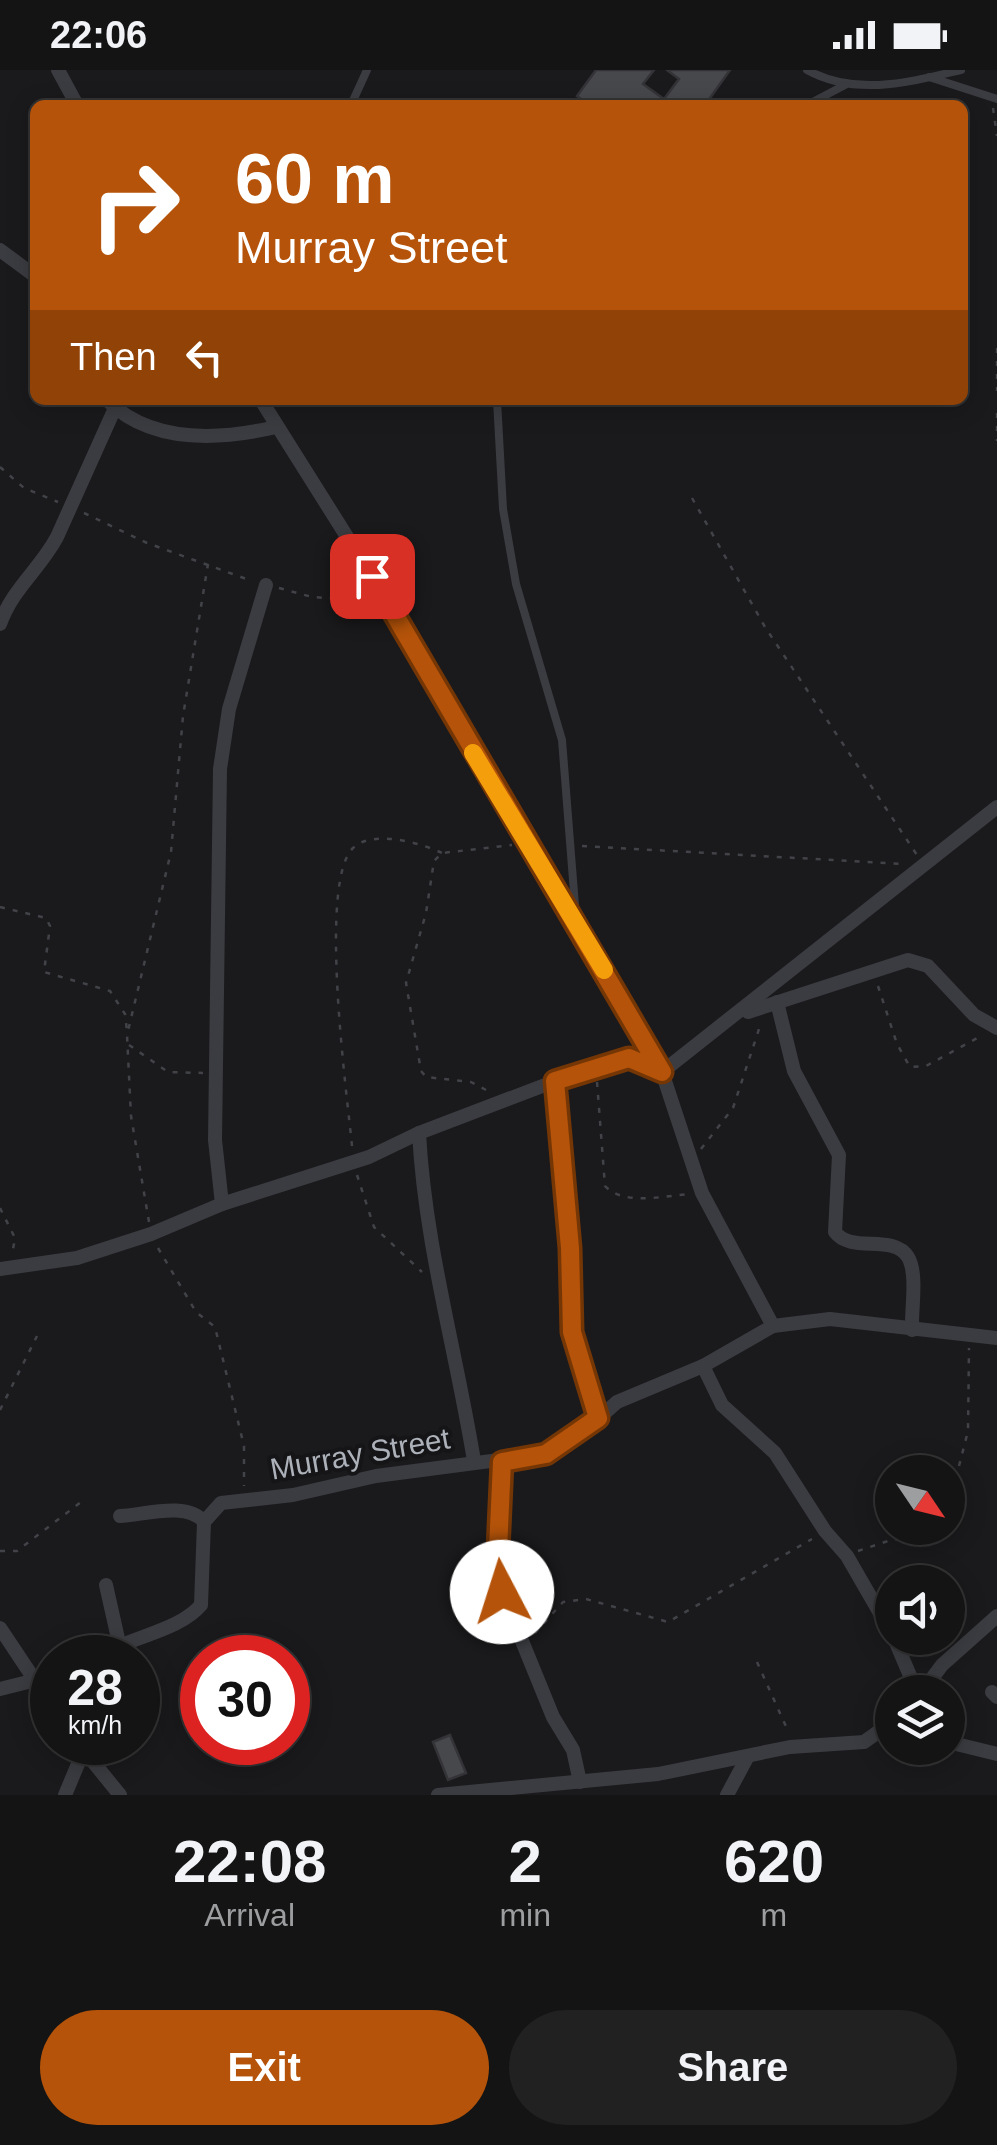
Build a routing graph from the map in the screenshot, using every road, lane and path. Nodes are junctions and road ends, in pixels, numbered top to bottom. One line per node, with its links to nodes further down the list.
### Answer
1 (58, 70): 8 (street)
2 (367, 70): 9 (lane)
3 (807, 70): 6 (lane)
4 (961, 70): 5 (lane)
5 (929, 77): 6 (lane); 7 (lane)
6 (845, 85): 10 (lane)
7 (994, 98): 11 (path)
8 (74, 100)
9 (353, 100)
10 (816, 100)
11 (997, 136)
12 (0, 250): 13 (street)
13 (30, 272)
14 (997, 348): 15 (path)
15 (997, 391)
16 (111, 405): 25 (street)
17 (112, 405): 21 (street)
18 (264, 405): 21 (street)
19 (497, 405): 32 (lane)
20 (997, 413): 22 (path)
21 (276, 427): 28 (street)
22 (997, 441)
23 (0, 467): 25 (path)
24 (692, 498): 34 (path)
25 (68, 507): 26 (path); 29 (street)
26 (208, 564): 27 (path); 41 (path)
27 (266, 585): 28 (path); 44 (street)
28 (388, 602): 31 (street)
29 (0, 624)
30 (997, 807): 34 (street)
31 (526, 843): 33 (path); 36 (street)
32 (570, 846): 34 (path); 36 (lane)
33 (442, 853): 47 (path); 50 (path)
34 (923, 865): 39 (street)
35 (0, 907): 41 (path)
36 (576, 923): 45 (street)
37 (874, 972): 38 (street); 40 (street); 40 (path)
38 (771, 1004): 39 (street); 51 (path); 59 (street)
39 (738, 1015): 45 (street)
40 (994, 1026)
41 (127, 1035): 42 (path)
42 (128, 1045): 44 (path); 55 (path)
43 (596, 1066): 45 (street); 46 (street); 52 (path)
44 (219, 1072): 53 (street)
45 (662, 1072): 51 (street)
46 (555, 1081): 47 (street); 65 (street)
47 (498, 1102): 48 (street)
48 (419, 1133): 49 (street); 57 (street)
49 (369, 1157): 50 (street); 57 (path)
50 (354, 1162): 53 (street)
51 (690, 1162): 52 (street)
52 (702, 1194): 58 (street)
53 (222, 1204): 55 (street)
54 (0, 1208): 56 (path)
55 (151, 1234): 56 (street); 69 (path)
56 (5, 1268)
57 (437, 1287): 67 (street)
58 (773, 1326): 59 (street, Murray Street); 63 (street, Murray Street)
59 (912, 1330): 61 (street, Murray Street)
60 (36, 1336): 64 (path)
61 (970, 1336): 62 (street, Murray Street); 66 (path)
62 (997, 1338)
63 (703, 1366): 65 (street, Murray Street); 73 (street)
64 (0, 1410)
65 (598, 1418): 68 (street, Murray Street)
66 (962, 1455)
67 (474, 1460): 68 (street, Murray Street); 69 (street, Murray Street)
68 (502, 1462): 83 (street)
69 (237, 1501): 72 (street, Murray Street)
70 (81, 1502): 75 (path)
71 (120, 1516): 72 (street)
72 (204, 1522): 82 (street)
73 (825, 1530): 76 (street); 83 (path)
74 (875, 1543): 76 (path)
75 (0, 1551)
76 (847, 1556): 78 (street)
77 (106, 1585): 81 (street)
78 (875, 1605)
79 (997, 1616): 86 (street)
80 (0, 1628): 85 (street)
81 (117, 1635)
82 (141, 1635)
83 (524, 1644): 96 (street)
84 (757, 1662): 91 (path)
85 (30, 1667)
86 (933, 1675)
87 (30, 1686): 88 (street)
88 (0, 1689)
89 (875, 1737): 91 (street)
90 (965, 1746): 92 (street)
91 (790, 1747): 93 (street)
92 (997, 1754)
93 (748, 1756): 96 (street); 100 (street)
94 (74, 1765): 97 (street)
95 (95, 1765): 98 (street)
96 (580, 1782): 99 (street)
97 (65, 1795)
98 (120, 1795)
99 (438, 1795)
100 (727, 1795)

